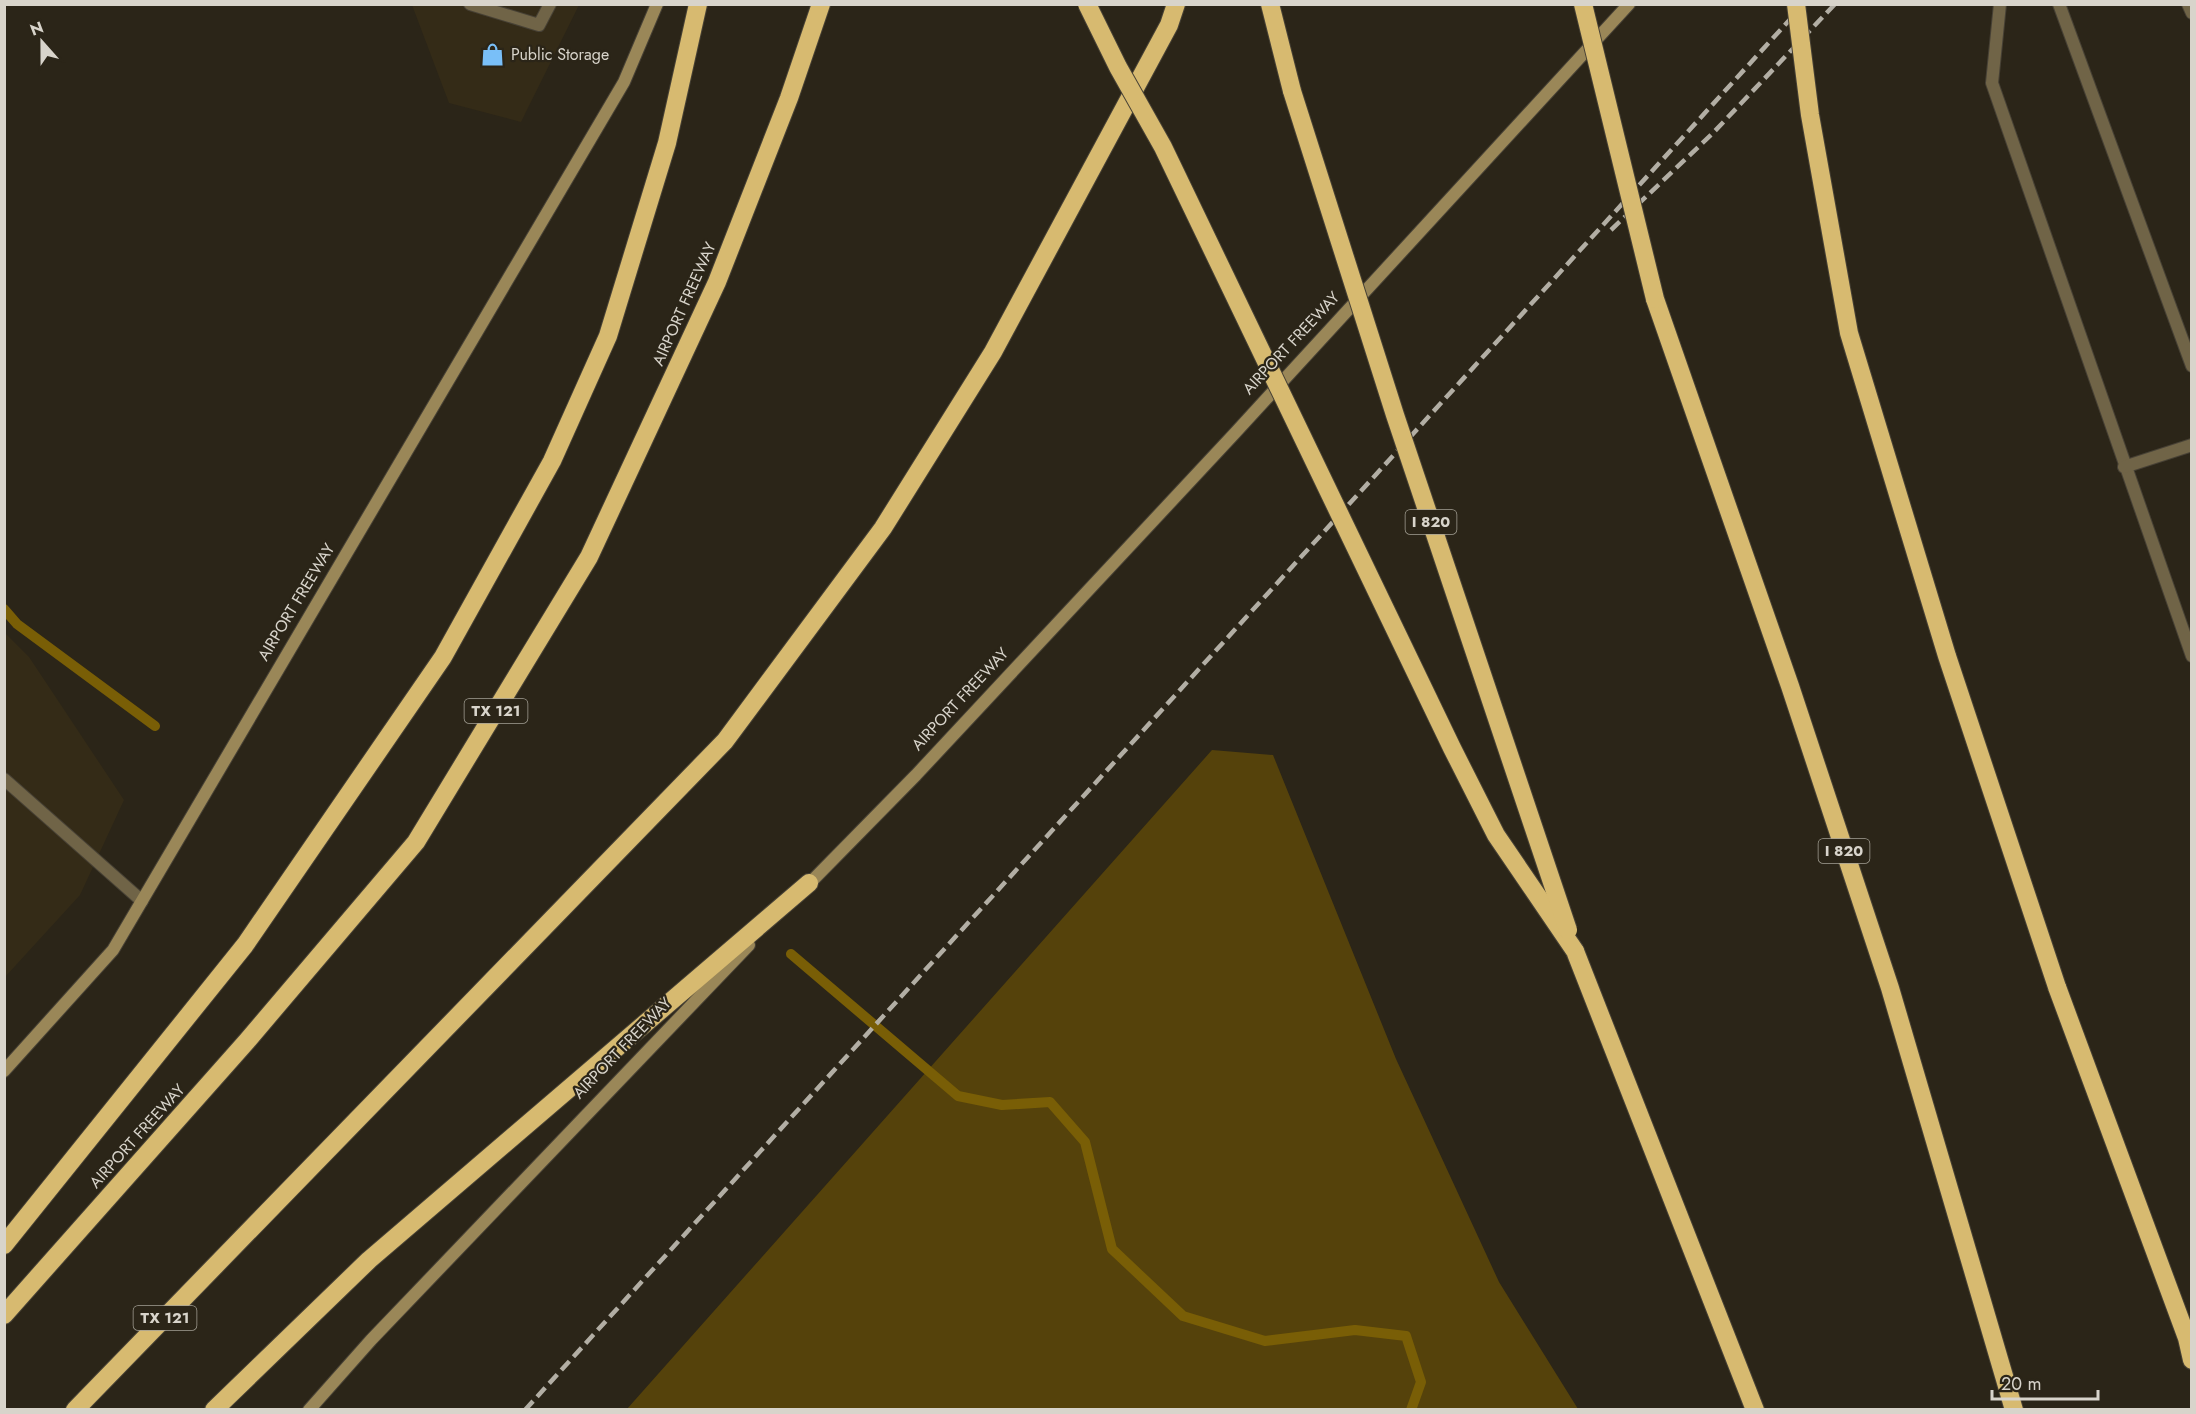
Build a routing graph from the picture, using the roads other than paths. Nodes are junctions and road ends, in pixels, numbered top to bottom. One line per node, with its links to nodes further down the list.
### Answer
1 (470, 4): 2 (lane)
2 (550, 4)
3 (657, 4): 22 (main road, AIRPORT FREEWAY)
4 (698, 4): 25 (highway)
5 (821, 4): 26 (highway, AIRPORT FREEWAY / TX 121)
6 (1087, 4): 23 (highway, bridge)
7 (1176, 4): 29 (highway, TX 121)
8 (1270, 4): 23 (highway, I 820, bridge)
9 (1583, 4): 33 (highway, I 820, bridge)
10 (1629, 4): 21 (main road, AIRPORT FREEWAY)
11 (1796, 4): 27 (highway, bridge)
12 (2000, 4): 18 (lane)
13 (2059, 4): 16 (lane)
14 (2188, 4): 15 (lane)
15 (2192, 13)
16 (2192, 366)
17 (2192, 445): 18 (lane)
18 (2124, 467): 19 (lane)
19 (2192, 656)
20 (4, 779): 22 (lane)
21 (809, 883): 30 (highway); 31 (main road, AIRPORT FREEWAY)
22 (142, 901): 24 (main road, AIRPORT FREEWAY)
23 (1575, 951): 32 (highway, I 820)
24 (4, 1071)
25 (4, 1245)
26 (4, 1315)
27 (2189, 1344): 28 (highway)
28 (2192, 1360)
29 (75, 1410)
30 (214, 1410)
31 (309, 1410)
32 (1755, 1410)
33 (2014, 1410)

